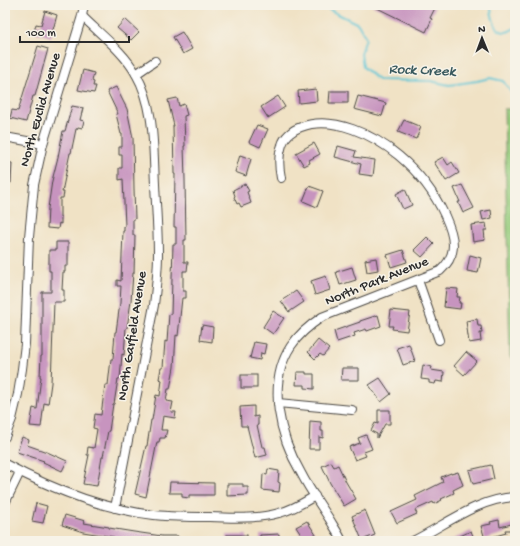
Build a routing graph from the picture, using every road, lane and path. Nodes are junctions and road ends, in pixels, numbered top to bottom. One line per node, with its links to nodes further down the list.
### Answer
1 (84, 5): 2 (street, North Euclid Avenue)
2 (82, 16): 4 (street, North Garfield Avenue); 6 (street, North Euclid Avenue)
3 (155, 61): 4 (street)
4 (136, 74): 18 (street, North Garfield Avenue)
5 (5, 137): 6 (street)
6 (43, 144): 12 (street, North Euclid Avenue)
7 (281, 178): 8 (street, North Park Avenue)
8 (418, 280): 9 (street); 10 (street, North Park Avenue)
9 (439, 340)
10 (278, 403): 11 (street); 15 (street, North Park Avenue)
11 (352, 410)
12 (5, 437)
13 (5, 464): 14 (street)
14 (20, 472): 17 (street); 18 (street)
15 (315, 496): 18 (street); 19 (street, North Park Avenue)
16 (515, 497): 20 (street)
17 (5, 503)
18 (115, 508)
19 (342, 541)
20 (413, 541)

